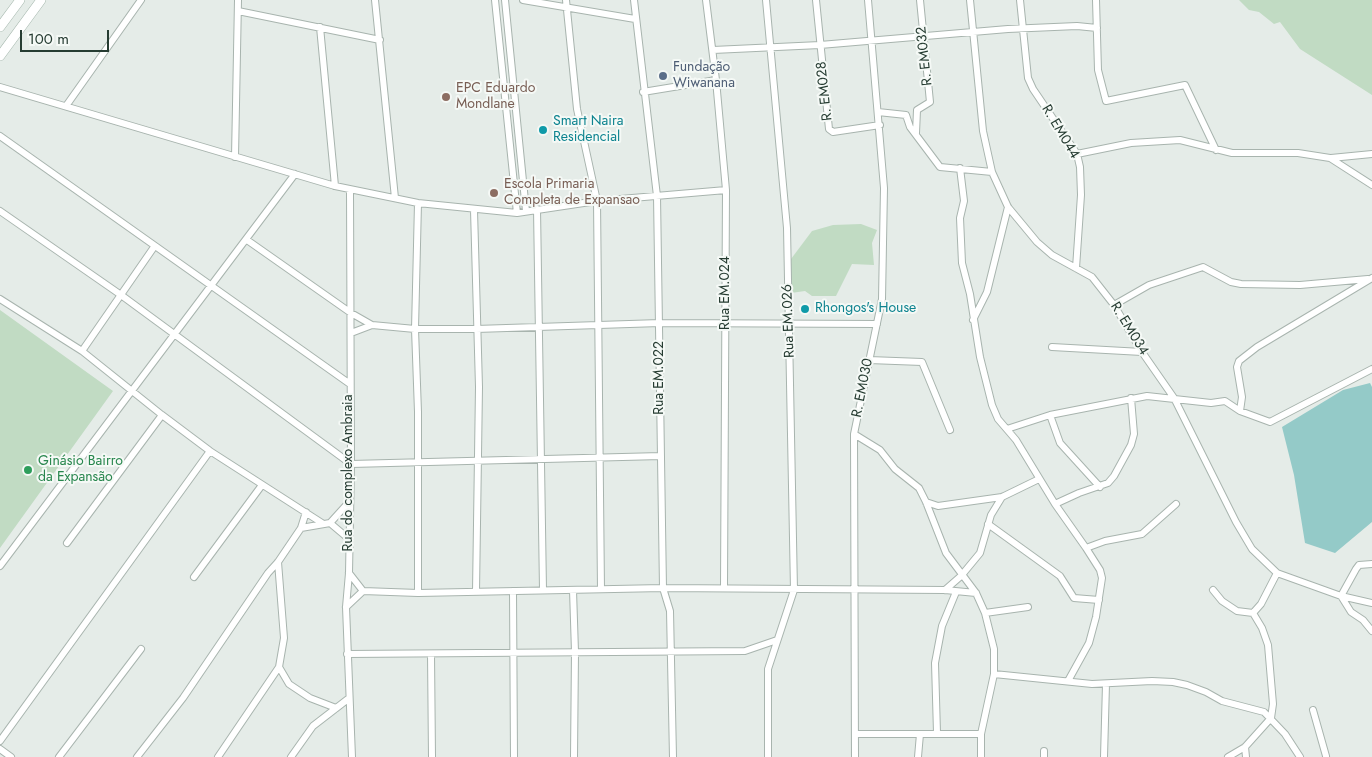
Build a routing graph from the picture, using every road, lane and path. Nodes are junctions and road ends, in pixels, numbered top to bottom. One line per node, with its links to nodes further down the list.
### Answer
1 (20, 0): 21 (street)
2 (41, 0): 32 (street)
3 (141, 0): 36 (street)
4 (238, 0): 19 (street)
5 (375, 0): 27 (street)
6 (495, 0): 62 (street)
7 (505, 0): 61 (street)
8 (523, 0): 18 (street)
9 (634, 0): 20 (street, Rua EM.022)
10 (706, 0): 31 (street, Rua EM.024)
11 (766, 0): 30 (street, Rua EM.026)
12 (816, 0): 29 (street, R. EM028)
13 (868, 0): 28 (street, R. EM030)
14 (920, 0): 26 (street, R. EM032)
15 (970, 0): 25 (street, R. EM034)
16 (1020, 0): 24 (street, R. EM044)
17 (1098, 0): 23 (street)
18 (566, 4): 20 (street); 55 (street)
19 (238, 11): 22 (street); 44 (street)
20 (635, 19): 35 (street, Rua EM.022)
21 (0, 27)
22 (320, 28): 27 (street); 50 (street)
23 (1097, 28): 24 (street); 41 (street)
24 (1024, 29): 25 (street); 42 (street, R. EM044)
25 (974, 31): 26 (street); 47 (street, R. EM034)
26 (923, 35): 28 (street); 39 (street, R. EM032)
27 (380, 40): 54 (street)
28 (872, 40): 29 (street); 37 (street, R. EM030)
29 (820, 45): 30 (street); 38 (street, R. EM028)
30 (770, 48): 31 (street); 78 (street, Rua EM.026)
31 (712, 50): 33 (street, Rua EM.024)
32 (0, 56)
33 (716, 80): 35 (street); 52 (street, Rua EM.024)
34 (0, 87): 36 (street)
35 (643, 92): 53 (street, Rua EM.022)
36 (66, 106): 44 (street)
37 (878, 112): 38 (street, R. EM030); 39 (street)
38 (880, 125): 79 (street, R. EM030)
39 (916, 133): 46 (street)
40 (0, 136): 64 (street)
41 (1216, 150): 42 (street); 45 (street)
42 (1077, 154): 65 (street, R. EM044)
43 (1372, 154): 45 (street)
44 (235, 157): 48 (street)
45 (1330, 158): 49 (street)
46 (960, 168): 47 (street); 70 (street)
47 (992, 172): 57 (street, R. EM034)
48 (295, 174): 50 (street); 63 (street)
49 (1372, 185)
50 (334, 186): 51 (street)
51 (350, 190): 54 (street); 73 (street, Rua do complexo Ambraia)
52 (726, 190): 53 (street); 77 (street, Rua EM.024)
53 (657, 196): 55 (street); 75 (street, Rua EM.022)
54 (395, 198): 56 (street)
55 (597, 201): 58 (street); 76 (street)
56 (418, 204): 59 (street); 82 (street)
57 (1008, 207): 65 (street, R. EM034); 72 (street)
58 (536, 209): 61 (street); 81 (street)
59 (474, 210): 62 (street); 83 (street)
60 (0, 211): 68 (street)
61 (526, 211): 62 (street)
62 (517, 213)
63 (247, 240): 67 (street); 73 (street)
64 (154, 247): 67 (street); 68 (street)
65 (1076, 268): 71 (street, R. EM034)
66 (1371, 278): 71 (street); 95 (street)
67 (210, 285): 85 (street); 91 (street)
68 (121, 295): 85 (street); 87 (street)
69 (0, 299): 87 (street)
70 (970, 305): 72 (street); 74 (street)
71 (1114, 305): 88 (street, R. EM034)
72 (980, 307): 74 (street)
73 (351, 313): 80 (street); 84 (street, Rua do complexo Ambraia)
74 (973, 320): 98 (street)
75 (660, 323): 76 (street); 77 (street); 102 (street, Rua EM.022)
76 (598, 324): 81 (street); 103 (street)
77 (725, 324): 78 (street); 132 (street, Rua EM.024)
78 (789, 324): 79 (street); 137 (street, Rua EM.026)
79 (877, 324): 89 (street, R. EM030)
80 (372, 325): 82 (street); 84 (street)
81 (537, 327): 83 (street); 105 (street)
82 (415, 329): 83 (street); 106 (street)
83 (476, 329): 104 (street)
84 (351, 333): 91 (street, Rua do complexo Ambraia)
85 (174, 334): 92 (street); 107 (street)
86 (1052, 347): 88 (street)
87 (82, 351): 92 (street)
88 (1142, 352): 94 (street, R. EM034)
89 (869, 360): 99 (street); 100 (street, R. EM030)
90 (1372, 369): 95 (street)
91 (350, 384): 107 (street, Rua do complexo Ambraia)
92 (133, 390): 96 (street); 126 (street)
93 (1131, 398): 94 (street); 97 (street); 110 (street)
94 (1174, 398): 95 (street); 128 (street, R. EM034)
95 (1240, 411)
96 (162, 415): 101 (street); 122 (street)
97 (1050, 415): 98 (street); 110 (street)
98 (1006, 429): 108 (street)
99 (950, 430)
100 (854, 434): 113 (street, R. EM030); 134 (street)
101 (210, 450): 109 (street); 173 (street)
102 (661, 456): 103 (street); 131 (street, Rua EM.022)
103 (599, 457): 105 (street); 133 (street)
104 (479, 460): 105 (street); 106 (street); 142 (street)
105 (541, 460): 135 (street)
106 (418, 462): 107 (street); 144 (street)
107 (351, 464): 112 (street, Rua do complexo Ambraia)
108 (1039, 479): 111 (street); 114 (street)
109 (262, 485): 116 (street); 130 (street)
110 (1100, 486): 114 (street)
111 (1002, 497): 113 (street); 119 (street)
112 (350, 501): 118 (street); 121 (street, Rua do complexo Ambraia)
113 (926, 502): 129 (street, R. EM030)
114 (1055, 504): 123 (street)
115 (1176, 504): 123 (street)
116 (306, 512): 117 (street); 120 (street)
117 (322, 523): 118 (street); 120 (street)
118 (330, 523): 121 (street)
119 (988, 524): 129 (street); 147 (street)
120 (301, 528): 124 (street)
121 (349, 539): 127 (street, Rua do complexo Ambraia)
122 (67, 543)
123 (1086, 548): 147 (street)
124 (278, 562): 161 (street); 178 (street)
125 (1372, 564): 146 (street)
126 (0, 566)
127 (349, 573): 140 (street); 149 (street, Rua do complexo Ambraia)
128 (1277, 573): 146 (street, R. EM034); 152 (street)
129 (961, 576): 138 (street); 145 (street, R. EM030)
130 (194, 577)
131 (663, 588): 132 (street); 133 (street); 158 (street, Rua EM.022)
132 (724, 588): 137 (street)
133 (601, 589): 136 (street)
134 (853, 589): 137 (street); 138 (street); 170 (street)
135 (542, 590): 136 (street); 141 (street)
136 (573, 590): 156 (street)
137 (794, 590): 154 (street, Rua EM.026)
138 (945, 590): 143 (street)
139 (1213, 590): 152 (street)
140 (363, 591): 144 (street); 149 (street)
141 (513, 591): 142 (street); 157 (street)
142 (476, 592): 144 (street)
143 (956, 592): 145 (street); 169 (street)
144 (418, 593)
145 (976, 593): 151 (street, R. EM030)
146 (1341, 596): 148 (street, R. EM034); 153 (street)
147 (1099, 600): 163 (street)
148 (1372, 603)
149 (346, 607): 159 (street, Rua do complexo Ambraia)
150 (1028, 607): 151 (street)
151 (985, 613): 162 (street, R. EM030)
152 (1253, 613): 168 (street)
153 (1372, 631)
154 (777, 640): 158 (street); 186 (street, Rua EM.026)
155 (141, 649): 177 (street)
156 (575, 652): 157 (street); 158 (street); 184 (street)
157 (513, 653): 160 (street); 183 (street)
158 (670, 653): 185 (street, Rua EM.022)
159 (347, 654): 160 (street); 165 (street, Rua do complexo Ambraia)
160 (431, 654): 182 (street)
161 (279, 667): 166 (street); 179 (street)
162 (994, 674): 163 (street); 172 (street, R. EM030)
163 (1068, 681): 164 (street)
164 (1106, 684): 168 (street); 190 (street)
165 (348, 699): 166 (street); 181 (street, Rua do complexo Ambraia)
166 (336, 708): 180 (street)
167 (1313, 710): 194 (street)
168 (1271, 718): 174 (street); 193 (street)
169 (937, 733): 171 (street); 172 (street)
170 (855, 734): 171 (street); 187 (street)
171 (920, 734): 188 (street)
172 (981, 734): 189 (street, R. EM030)
173 (0, 741)
174 (1245, 747): 191 (street); 192 (street)
175 (0, 749): 176 (street)
176 (11, 757)
177 (59, 757)
178 (136, 757)
179 (218, 757)
180 (291, 757)
181 (352, 757)
182 (432, 757)
183 (514, 757)
184 (574, 757)
185 (673, 757)
186 (768, 757)
187 (855, 757)
188 (918, 757)
189 (981, 757)
190 (1104, 757)
191 (1228, 757)
192 (1246, 757)
193 (1300, 757)
194 (1325, 757)

